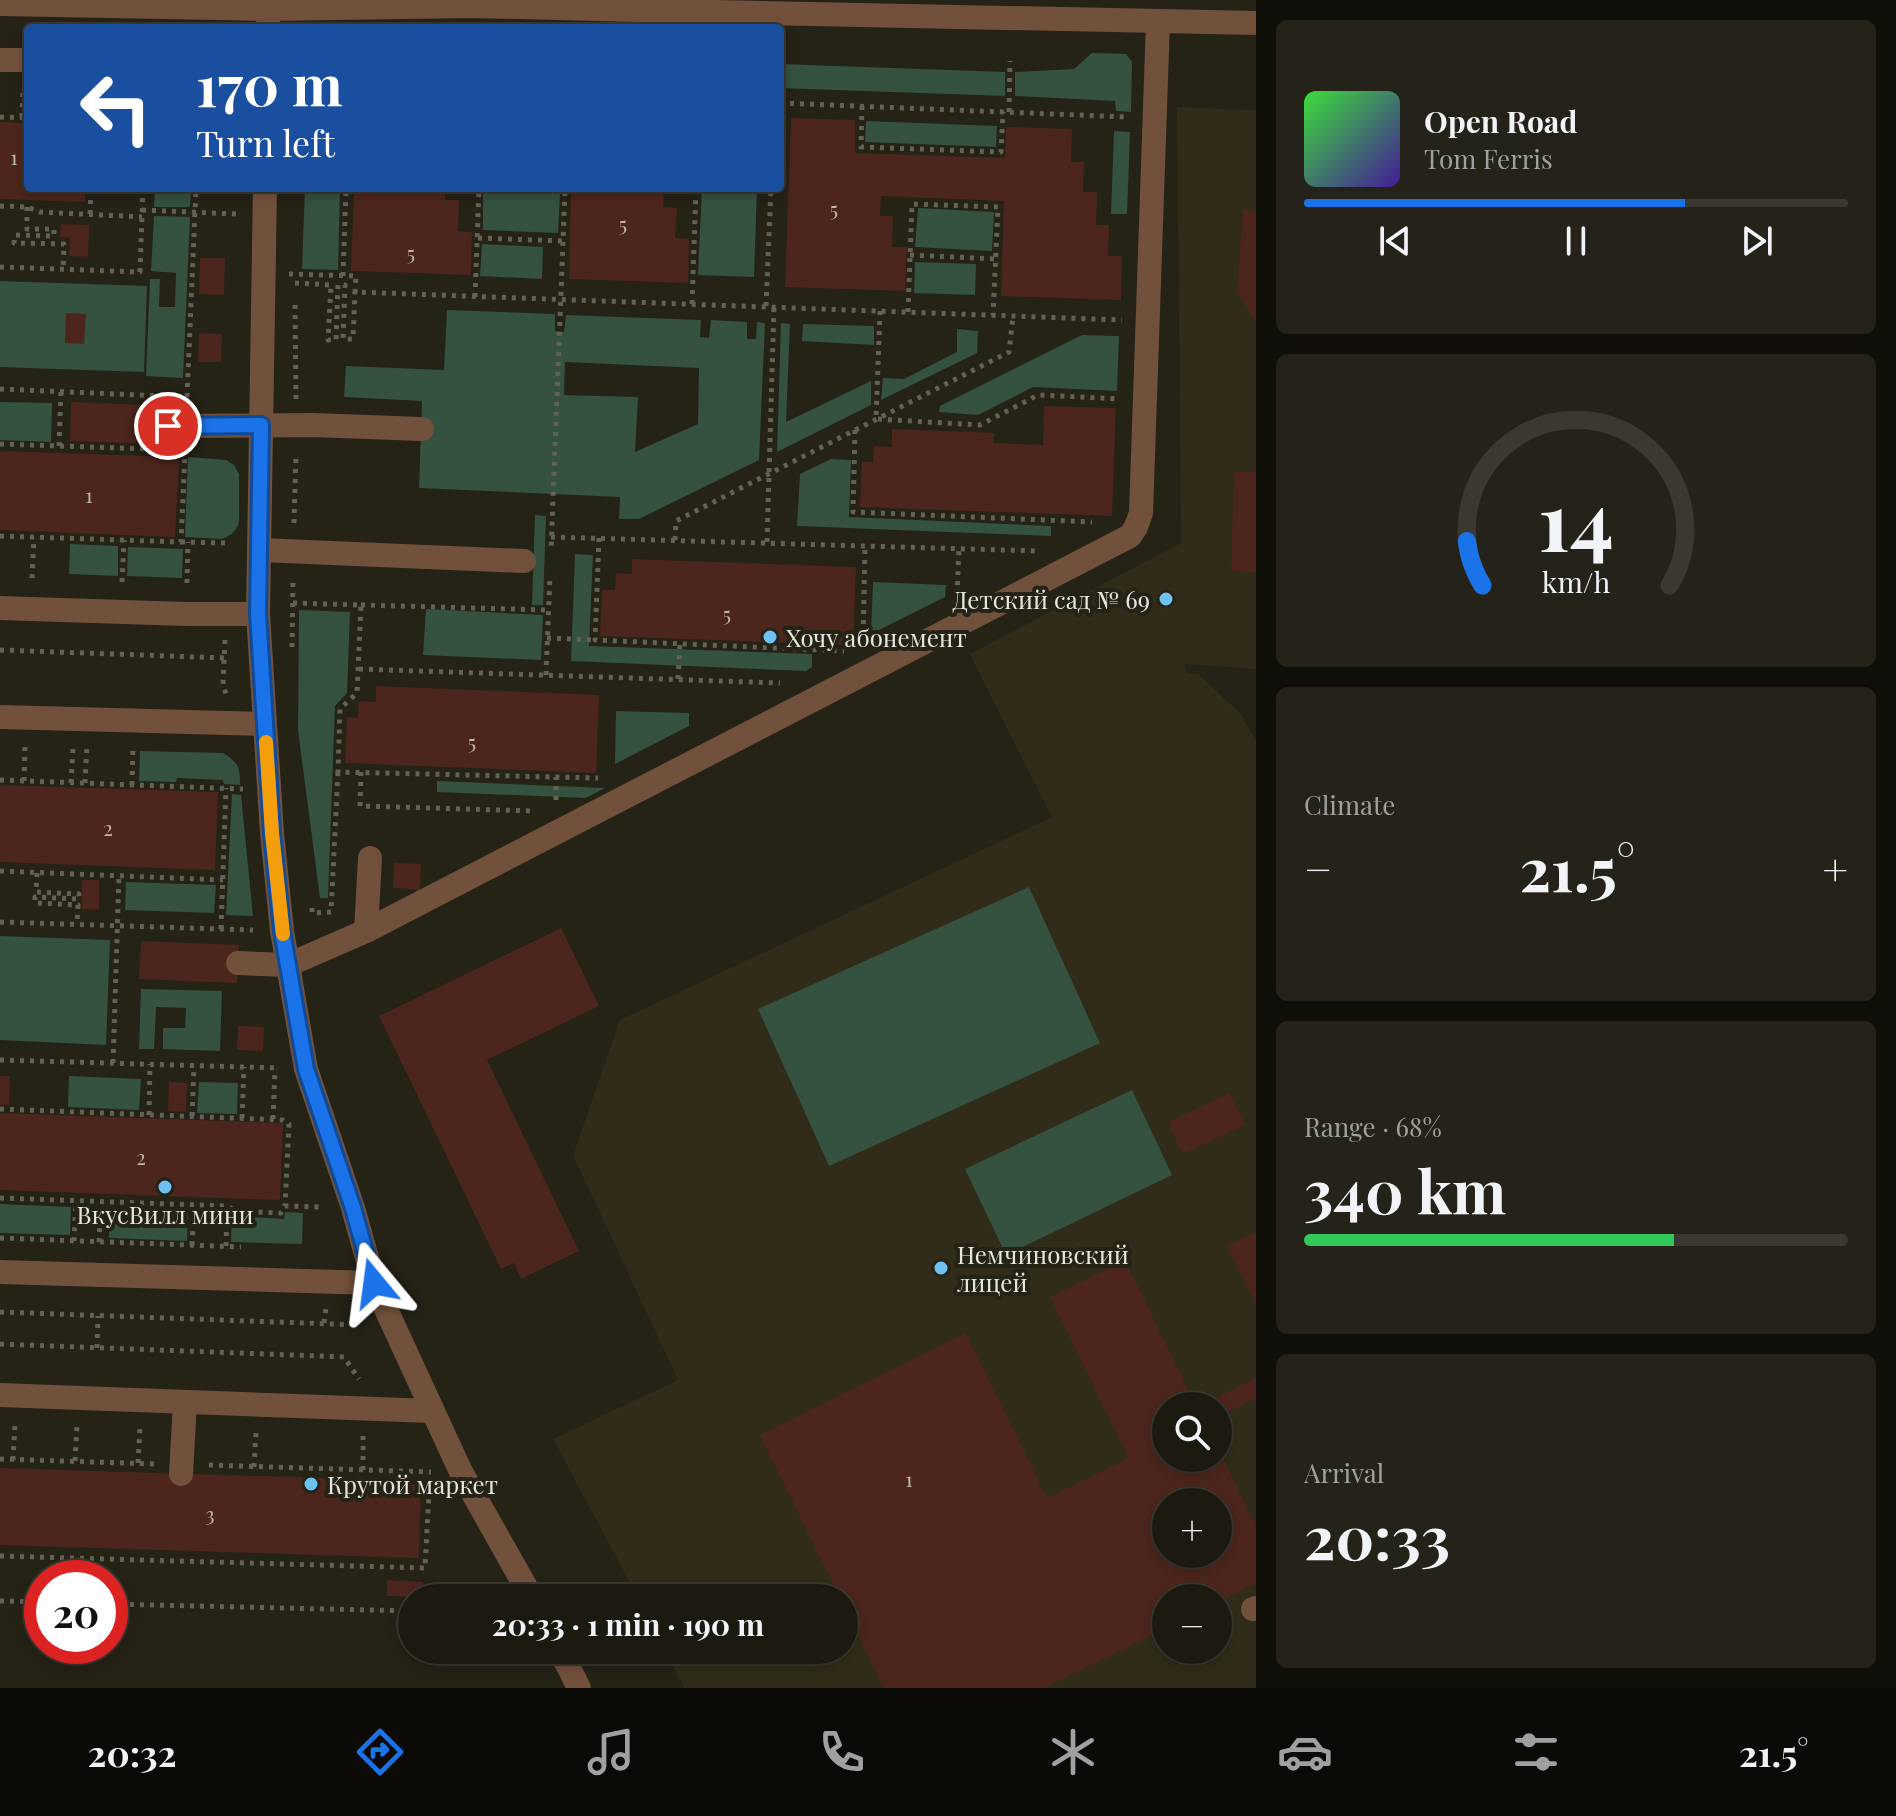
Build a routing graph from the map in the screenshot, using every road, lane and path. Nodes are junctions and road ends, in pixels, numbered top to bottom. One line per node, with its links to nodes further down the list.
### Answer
1 (0, 4): 2 (lane)
2 (268, 18): 3 (lane)
3 (1158, 21): 4 (lane); 134 (lane)
4 (1256, 23)
5 (0, 60): 6 (lane)
6 (24, 60)
7 (1010, 61): 12 (path)
8 (23, 88): 9 (path)
9 (24, 103)
10 (784, 103): 11 (path)
11 (862, 106): 12 (path); 12 (path)
12 (1006, 112): 14 (path)
13 (0, 117): 15 (path)
14 (1136, 117)
15 (24, 118)
16 (91, 192): 28 (path)
17 (143, 192): 29 (path)
18 (196, 192): 27 (path)
19 (265, 192): 30 (lane)
20 (346, 192): 38 (path)
21 (479, 192): 31 (path)
22 (565, 192): 32 (path)
23 (696, 192): 43 (path)
24 (771, 192): 44 (path)
25 (0, 206): 26 (path)
26 (27, 207): 28 (path); 36 (path)
27 (195, 213): 29 (path); 30 (path); 54 (path)
28 (90, 214): 29 (path)
29 (142, 214): 36 (path)
30 (265, 215): 57 (lane)
31 (478, 238): 32 (path); 41 (path)
32 (563, 241): 42 (path)
33 (910, 255): 34 (path); 34 (path); 47 (path)
34 (996, 259): 48 (path)
35 (0, 267): 36 (path)
36 (63, 270)
37 (318, 275): 38 (path)
38 (343, 276): 40 (path)
39 (295, 283): 40 (path)
40 (355, 292): 41 (path)
41 (475, 297): 42 (path)
42 (561, 299): 43 (path); 68 (path)
43 (692, 304): 44 (path)
44 (766, 306): 45 (path)
45 (774, 307): 46 (path); 65 (path)
46 (880, 311): 47 (path); 56 (path)
47 (908, 312): 48 (path)
48 (993, 315): 49 (path)
49 (1013, 316): 50 (path); 56 (path)
50 (1127, 320)
51 (0, 389): 52 (path)
52 (61, 391): 53 (path); 62 (path)
53 (172, 396)
54 (196, 397)
55 (1124, 399): 56 (path)
56 (876, 419): 60 (path)
57 (261, 425): 58 (lane); 59 (lane); 78 (lane)
58 (168, 426)
59 (422, 429)
60 (855, 430): 65 (path); 66 (path)
61 (0, 444): 62 (path)
62 (59, 446): 63 (path)
63 (153, 449)
64 (185, 450): 73 (path)
65 (769, 474): 72 (path); 74 (path)
66 (1095, 522)
67 (0, 536): 69 (path)
68 (551, 537): 70 (path); 80 (path)
69 (34, 538): 71 (path); 83 (path)
70 (599, 538): 72 (path); 93 (path)
71 (124, 540): 73 (path); 84 (path)
72 (675, 540): 74 (path)
73 (185, 542): 75 (path); 85 (path)
74 (767, 542): 76 (path)
75 (228, 543)
76 (865, 545): 77 (path); 97 (path)
77 (959, 548): 79 (path); 86 (path)
78 (260, 550): 81 (lane); 91 (lane)
79 (1038, 551)
80 (551, 552)
81 (524, 561)
82 (550, 566): 90 (path)
83 (32, 578)
84 (122, 582)
85 (187, 583)
86 (971, 593)
87 (293, 603): 88 (path)
88 (361, 605): 90 (path); 100 (path)
89 (0, 608): 91 (lane)
90 (548, 610): 92 (path)
91 (258, 614): 105 (lane)
92 (547, 638): 93 (path); 101 (path)
93 (595, 640): 95 (path)
94 (876, 641): 97 (path)
95 (680, 644): 97 (path); 102 (path)
96 (0, 650): 98 (path)
97 (860, 650): 99 (path)
98 (225, 658)
99 (844, 658)
100 (359, 669): 101 (path); 110 (path)
101 (546, 675): 102 (path)
102 (678, 679): 103 (path)
103 (779, 690)
104 (0, 717): 105 (lane)
105 (264, 724): 133 (lane)
106 (25, 741): 115 (path)
107 (73, 743): 116 (path)
108 (87, 743): 117 (path)
109 (133, 745): 118 (path)
110 (338, 772): 111 (path); 128 (path)
111 (361, 772): 112 (path); 121 (path)
112 (556, 777): 113 (path); 122 (path)
113 (605, 779)
114 (0, 780): 115 (path)
115 (24, 781): 116 (path)
116 (71, 783): 117 (path)
117 (85, 783): 118 (path)
118 (132, 785): 119 (path)
119 (226, 788): 120 (path); 127 (path)
120 (237, 789)
121 (541, 811)
122 (556, 811)
123 (370, 858): 134 (lane)
124 (0, 871): 125 (path)
125 (37, 873): 126 (path); 130 (path)
126 (119, 876): 127 (path); 131 (path)
127 (223, 880): 132 (path)
128 (312, 913)
129 (0, 922): 130 (path)
130 (77, 924): 131 (path)
131 (118, 925): 132 (path); 138 (path)
132 (221, 929): 133 (path)
133 (282, 931): 136 (lane)
134 (366, 931): 136 (lane)
135 (238, 963): 136 (lane)
136 (288, 965): 143 (lane)
137 (0, 1060): 138 (path)
138 (113, 1063): 139 (path)
139 (150, 1064): 140 (path); 145 (path)
140 (194, 1066): 141 (path); 146 (path)
141 (244, 1067): 142 (path); 147 (path)
142 (275, 1068): 143 (path); 148 (path)
143 (306, 1069): 155 (lane)
144 (0, 1109): 145 (path)
145 (149, 1115): 146 (path)
146 (192, 1116): 147 (path)
147 (242, 1118): 148 (path)
148 (273, 1119): 154 (path)
149 (0, 1198): 150 (path)
150 (76, 1201): 151 (path); 156 (path)
151 (101, 1202): 152 (path); 157 (path)
152 (194, 1205): 153 (path); 158 (path)
153 (227, 1206): 154 (path); 159 (path)
154 (285, 1206): 155 (path)
155 (353, 1208): 161 (lane)
156 (74, 1241)
157 (99, 1242)
158 (192, 1245)
159 (226, 1246)
160 (0, 1272): 161 (lane)
161 (374, 1283): 174 (lane)
162 (327, 1303): 166 (path)
163 (0, 1312): 165 (path)
164 (355, 1313): 167 (path)
165 (98, 1316): 166 (path); 170 (path)
166 (324, 1323): 167 (path)
167 (360, 1325): 168 (path)
168 (366, 1338)
169 (0, 1344): 170 (path)
170 (97, 1348): 171 (path)
171 (361, 1382)
172 (0, 1395): 173 (lane)
173 (185, 1402): 174 (lane); 185 (lane)
174 (432, 1411): 188 (lane)
175 (15, 1423): 181 (path)
176 (77, 1424): 182 (path)
177 (140, 1426): 183 (path)
178 (256, 1428): 184 (path)
179 (363, 1430): 186 (path)
180 (0, 1459): 181 (path)
181 (13, 1460): 182 (path)
182 (75, 1461): 183 (path)
183 (138, 1463): 185 (path)
184 (254, 1467): 185 (path); 186 (path)
185 (182, 1469)
186 (363, 1470): 187 (path)
187 (430, 1472): 188 (path); 189 (path)
188 (461, 1472): 190 (lane)
189 (0, 1556)
190 (524, 1584)
191 (0, 1601): 192 (path)
192 (24, 1602)
193 (128, 1604): 194 (path)
194 (398, 1611)
195 (567, 1664): 196 (lane)
196 (579, 1688)

